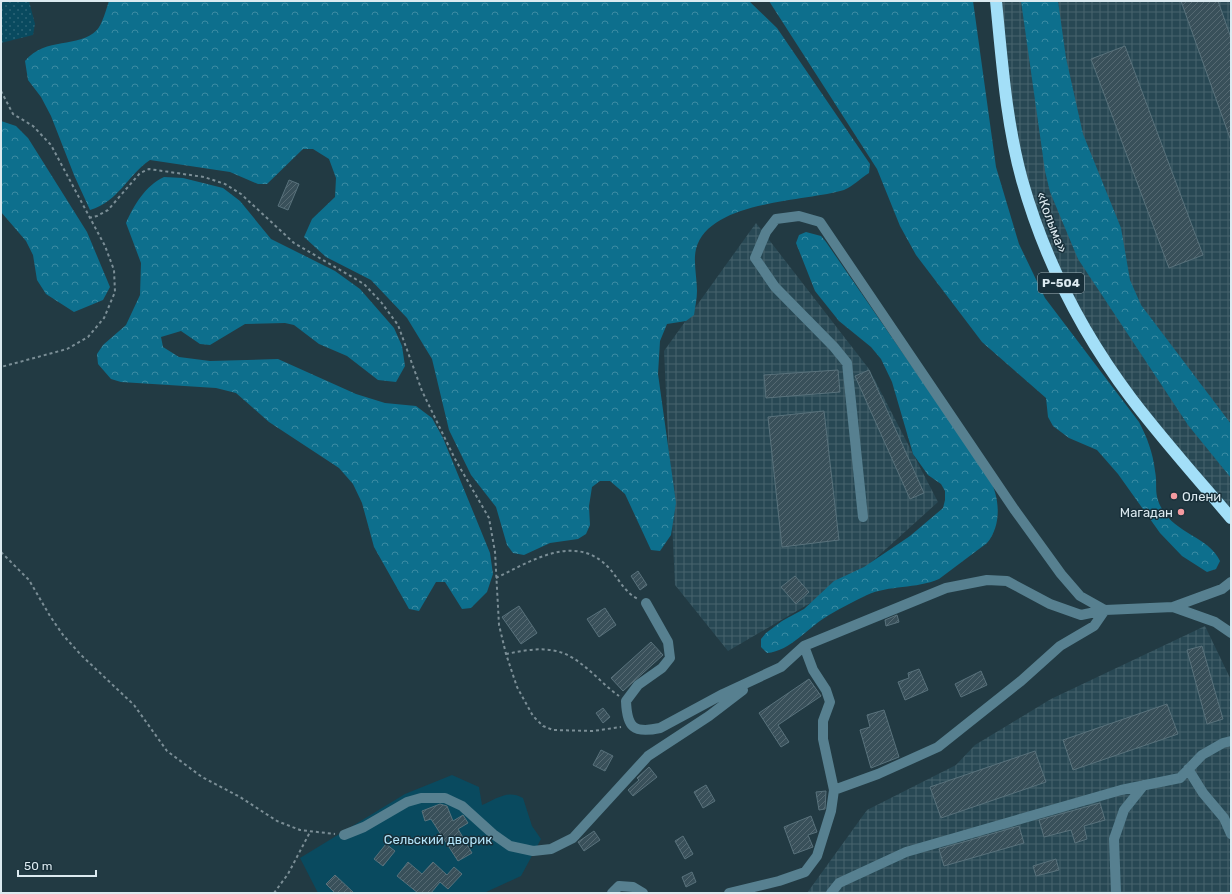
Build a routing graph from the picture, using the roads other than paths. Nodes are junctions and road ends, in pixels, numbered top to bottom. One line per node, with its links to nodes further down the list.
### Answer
1 (996, 1): 3 (highway, «Колыма» / Р-504)
2 (863, 517): 7 (lane)
3 (1231, 518)
4 (1231, 582): 6 (lane)
5 (646, 603): 10 (lane)
6 (1173, 607): 7 (lane); 8 (lane)
7 (1105, 610): 9 (lane); 14 (lane)
8 (1231, 633)
9 (804, 646): 10 (lane); 14 (lane)
10 (754, 681): 16 (lane)
11 (1231, 741): 12 (lane)
12 (1188, 769): 13 (lane); 15 (lane)
13 (1144, 785): 20 (lane); 21 (lane)
14 (834, 790): 19 (lane)
15 (1231, 834)
16 (344, 835)
17 (612, 893): 18 (lane)
18 (643, 893)
19 (729, 893)
20 (831, 893)
21 (1116, 893)

